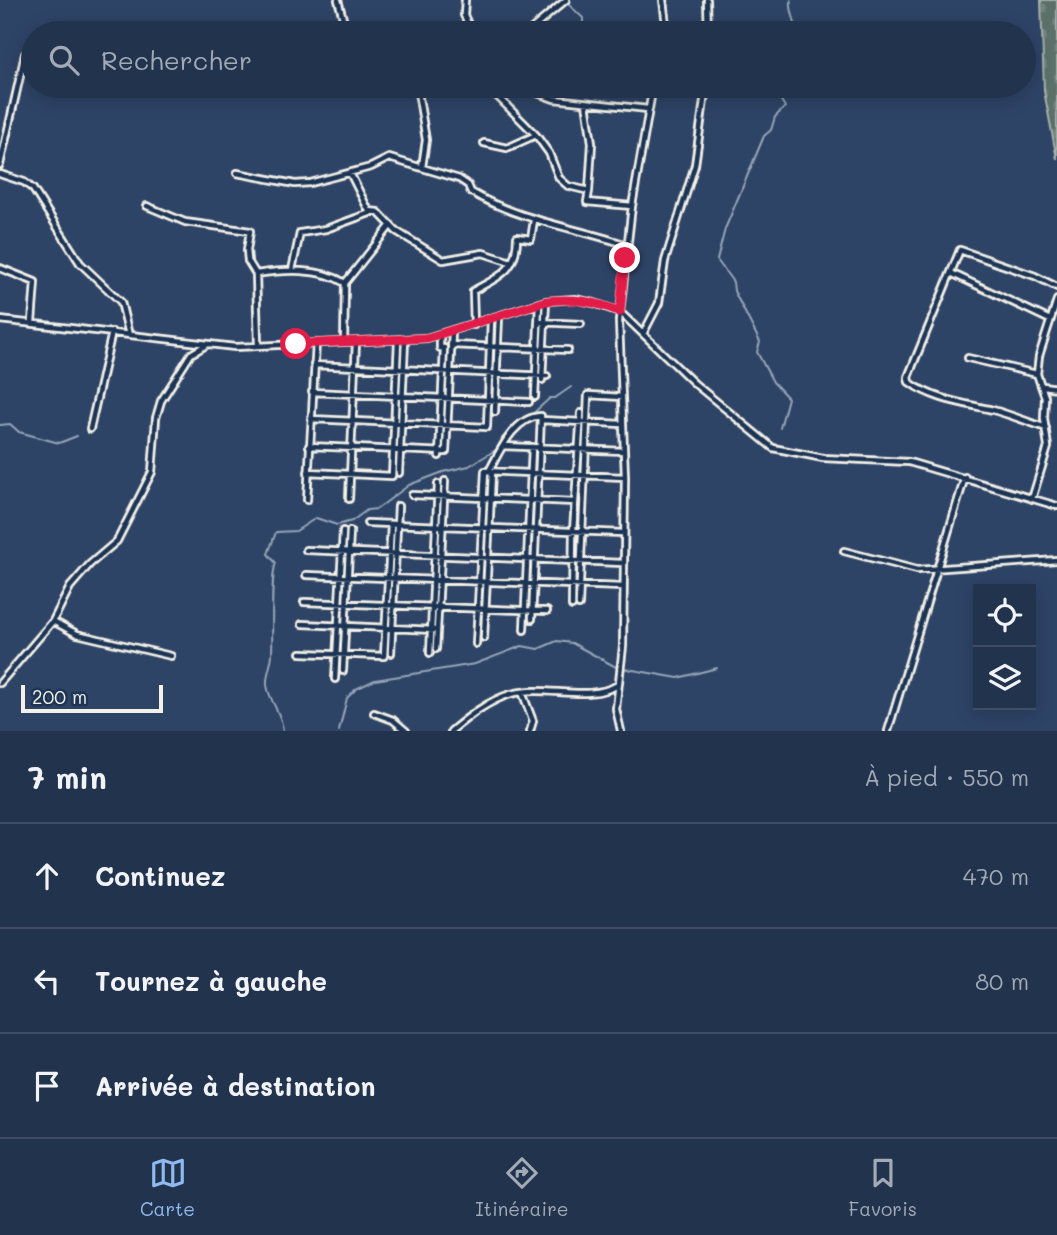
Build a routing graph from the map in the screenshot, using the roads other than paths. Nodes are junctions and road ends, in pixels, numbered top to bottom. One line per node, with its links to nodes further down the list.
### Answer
1 (338, 0): 6 (street)
2 (465, 0): 7 (street)
3 (663, 0): 9 (street)
4 (706, 0): 10 (street)
5 (566, 2): 8 (street)
6 (343, 21)
7 (467, 21)
8 (542, 21)
9 (666, 21)
10 (707, 21)
11 (21, 72): 21 (street)
12 (418, 98): 22 (street)
13 (551, 98): 17 (street)
14 (650, 98): 18 (street)
15 (704, 98): 55 (street)
16 (502, 99): 19 (street)
17 (586, 103): 18 (street); 26 (street)
18 (648, 109): 28 (street)
19 (536, 135): 20 (street); 26 (street)
20 (484, 143)
21 (0, 166)
22 (422, 167): 24 (street); 30 (street)
23 (237, 173): 24 (street)
24 (350, 173): 29 (street)
25 (0, 174): 56 (street)
26 (589, 191): 28 (street)
27 (147, 206): 37 (street)
28 (632, 206): 32 (street)
29 (372, 212): 31 (street); 35 (street)
30 (534, 220): 32 (street); 33 (street)
31 (391, 225): 33 (street); 38 (street)
32 (627, 245): 43 (street)
33 (511, 262): 52 (street)
34 (0, 268): 48 (street)
35 (292, 270): 37 (street); 38 (street)
36 (951, 273): 39 (street); 47 (street); 107 (street)
37 (256, 274): 64 (street)
38 (345, 283): 60 (street)
39 (1057, 287)
40 (1057, 300): 47 (street)
41 (546, 301): 42 (street); 43 (street); 50 (street)
42 (539, 303): 44 (street); 49 (street)
43 (620, 312): 55 (street); 89 (street)
44 (499, 316): 45 (street); 67 (street)
45 (491, 319): 52 (street); 66 (street)
46 (0, 320): 48 (street)
47 (1050, 320): 80 (street)
48 (32, 322): 53 (street)
49 (538, 322): 50 (street); 68 (street)
50 (545, 322): 51 (street); 69 (street)
51 (580, 324)
52 (474, 325): 54 (street)
53 (112, 332): 56 (street); 108 (street)
54 (452, 332): 57 (street); 65 (street)
55 (643, 334): 129 (street)
56 (129, 335): 62 (street)
57 (439, 335): 59 (street); 76 (street)
58 (398, 341): 59 (street); 61 (street); 74 (street)
59 (405, 341): 75 (street)
60 (344, 342): 61 (street); 63 (street)
61 (356, 342): 73 (street)
62 (208, 343): 64 (street); 203 (street)
63 (316, 343): 64 (street); 72 (street)
64 (258, 345)
65 (451, 345): 66 (street); 77 (street)
66 (490, 346): 67 (street); 78 (street)
67 (498, 347): 68 (street); 79 (street)
68 (537, 348): 69 (street); 81 (street)
69 (544, 349): 70 (street); 81 (street)
70 (568, 350)
71 (968, 358): 80 (street)
72 (314, 365): 73 (street); 84 (street)
73 (355, 367): 74 (street); 85 (street)
74 (397, 369): 75 (street); 86 (street)
75 (404, 369): 76 (street); 87 (street)
76 (443, 371): 77 (street); 90 (street)
77 (450, 372): 78 (street); 91 (street)
78 (489, 373): 79 (street); 92 (street)
79 (496, 374): 81 (street); 93 (street)
80 (1037, 374): 82 (street)
81 (536, 376): 88 (street)
82 (1043, 386): 83 (street); 107 (street)
83 (1057, 388)
84 (312, 392): 85 (street); 97 (street)
85 (354, 394): 86 (street); 99 (street)
86 (396, 396): 87 (street); 102 (street)
87 (403, 396): 90 (street); 103 (street)
88 (535, 397)
89 (622, 397): 101 (street); 104 (street)
90 (442, 398): 91 (street); 105 (street)
91 (449, 398): 92 (street); 106 (street)
92 (488, 400): 93 (street); 106 (street)
93 (495, 401): 94 (street); 95 (street)
94 (529, 402)
95 (495, 412)
96 (581, 413): 100 (street)
97 (311, 419): 99 (street); 109 (street)
98 (541, 420): 100 (street); 110 (street); 113 (street)
99 (353, 421): 102 (street); 111 (street)
100 (580, 422): 101 (street); 115 (street)
101 (587, 422): 104 (street); 116 (street)
102 (394, 423): 103 (street); 114 (street)
103 (401, 423): 105 (street); 117 (street)
104 (622, 424): 118 (street)
105 (440, 425): 106 (street); 119 (street)
106 (447, 425): 119 (street)
107 (1046, 428): 138 (street)
108 (90, 429)
109 (309, 446): 111 (street); 121 (street)
110 (503, 446): 112 (street); 120 (street)
111 (352, 447): 114 (street); 124 (street)
112 (532, 447): 113 (street); 123 (street)
113 (539, 447): 115 (street); 125 (street)
114 (393, 449): 117 (street); 124 (street)
115 (578, 449): 116 (street); 126 (street)
116 (585, 449): 118 (street); 127 (street)
117 (400, 450): 119 (street); 122 (street)
118 (624, 451): 128 (street)
119 (439, 454)
120 (491, 471): 123 (street); 135 (street); 136 (street)
121 (308, 472): 124 (street); 139 (street)
122 (399, 473)
123 (530, 473): 125 (street); 140 (street)
124 (350, 474): 137 (street)
125 (537, 474): 126 (street); 141 (street)
126 (576, 475): 127 (street); 142 (street)
127 (584, 475): 128 (street); 143 (street)
128 (625, 477): 158 (street)
129 (965, 477): 138 (street); 174 (street)
130 (445, 481): 134 (street)
131 (438, 484): 133 (street)
132 (412, 495): 133 (street)
133 (437, 496): 134 (street); 148 (street)
134 (444, 496): 135 (street); 149 (street)
135 (483, 498): 136 (street); 150 (street)
136 (490, 498): 140 (street); 151 (street)
137 (349, 499)
138 (1032, 499): 145 (street)
139 (307, 500)
140 (529, 500): 141 (street); 152 (street)
141 (536, 500): 142 (street); 153 (street)
142 (575, 502): 143 (street); 156 (street)
143 (582, 502): 157 (street)
144 (398, 506): 147 (street)
145 (1057, 506)
146 (367, 523): 147 (street)
147 (394, 524): 148 (street); 163 (street); 164 (street)
148 (435, 526): 149 (street); 165 (street)
149 (443, 526): 150 (street); 166 (street)
150 (481, 527): 151 (street); 167 (street)
151 (488, 528): 152 (street); 168 (street)
152 (528, 529): 153 (street); 169 (street)
153 (534, 530): 156 (street); 169 (street)
154 (342, 531): 161 (street)
155 (350, 531): 162 (street)
156 (573, 531): 157 (street); 171 (street)
157 (580, 532): 158 (street); 172 (street)
158 (623, 533): 173 (street)
159 (306, 550): 161 (street)
160 (844, 551): 174 (street)
161 (341, 552): 162 (street); 176 (street)
162 (349, 552): 163 (street); 177 (street)
163 (388, 553): 164 (street); 178 (street)
164 (395, 554): 165 (street); 179 (street)
165 (433, 555): 166 (street); 180 (street)
166 (441, 555): 167 (street); 181 (street)
167 (479, 557): 168 (street); 182 (street)
168 (486, 557): 169 (street); 183 (street)
169 (529, 559): 171 (street); 184 (street); 185 (street)
170 (1057, 560): 174 (street)
171 (572, 561): 172 (street); 186 (street)
172 (580, 561): 173 (street); 187 (street)
173 (623, 563): 188 (street)
174 (938, 568): 231 (street)
175 (306, 575): 176 (street)
176 (340, 576): 177 (street); 190 (street)
177 (347, 576): 178 (street); 191 (street)
178 (386, 578): 179 (street); 192 (street)
179 (393, 578): 180 (street); 192 (street)
180 (432, 580): 181 (street); 195 (street)
181 (440, 580): 182 (street); 196 (street)
182 (478, 581): 183 (street); 197 (street)
183 (485, 582): 184 (street); 198 (street)
184 (525, 583): 185 (street); 199 (street)
185 (532, 583): 186 (street); 200 (street)
186 (572, 585): 187 (street); 194 (street)
187 (579, 585): 188 (street); 193 (street)
188 (623, 587): 224 (street)
189 (304, 602): 190 (street)
190 (339, 603): 191 (street); 205 (street)
191 (346, 603): 192 (street); 206 (street)
192 (388, 605): 195 (street); 207 (street); 208 (street)
193 (579, 605)
194 (572, 606)
195 (431, 607): 196 (street); 209 (street)
196 (438, 607): 197 (street); 211 (street)
197 (477, 609): 198 (street); 213 (street)
198 (484, 609): 199 (street); 212 (street)
199 (524, 610): 200 (street); 210 (street)
200 (532, 611): 201 (street); 202 (street)
201 (547, 611)
202 (531, 619)
203 (52, 621): 220 (street); 223 (street)
204 (302, 624): 205 (street)
205 (338, 626): 206 (street); 218 (street)
206 (345, 626): 207 (street); 219 (street)
207 (384, 628): 208 (street); 219 (street)
208 (391, 628): 209 (street); 216 (street)
209 (430, 630): 211 (street); 217 (street)
210 (524, 630)
211 (437, 631): 214 (street)
212 (484, 638)
213 (476, 644)
214 (436, 649)
215 (301, 653): 218 (street)
216 (391, 653)
217 (430, 653)
218 (336, 654): 219 (street); 222 (street)
219 (344, 655): 221 (street)
220 (171, 656)
221 (343, 671)
222 (335, 679)
223 (0, 683)
224 (618, 684): 225 (street); 230 (street)
225 (522, 692): 228 (street); 229 (street)
226 (374, 713): 227 (street)
227 (406, 731)
228 (451, 731)
229 (530, 731)
230 (621, 731)
231 (888, 731)

